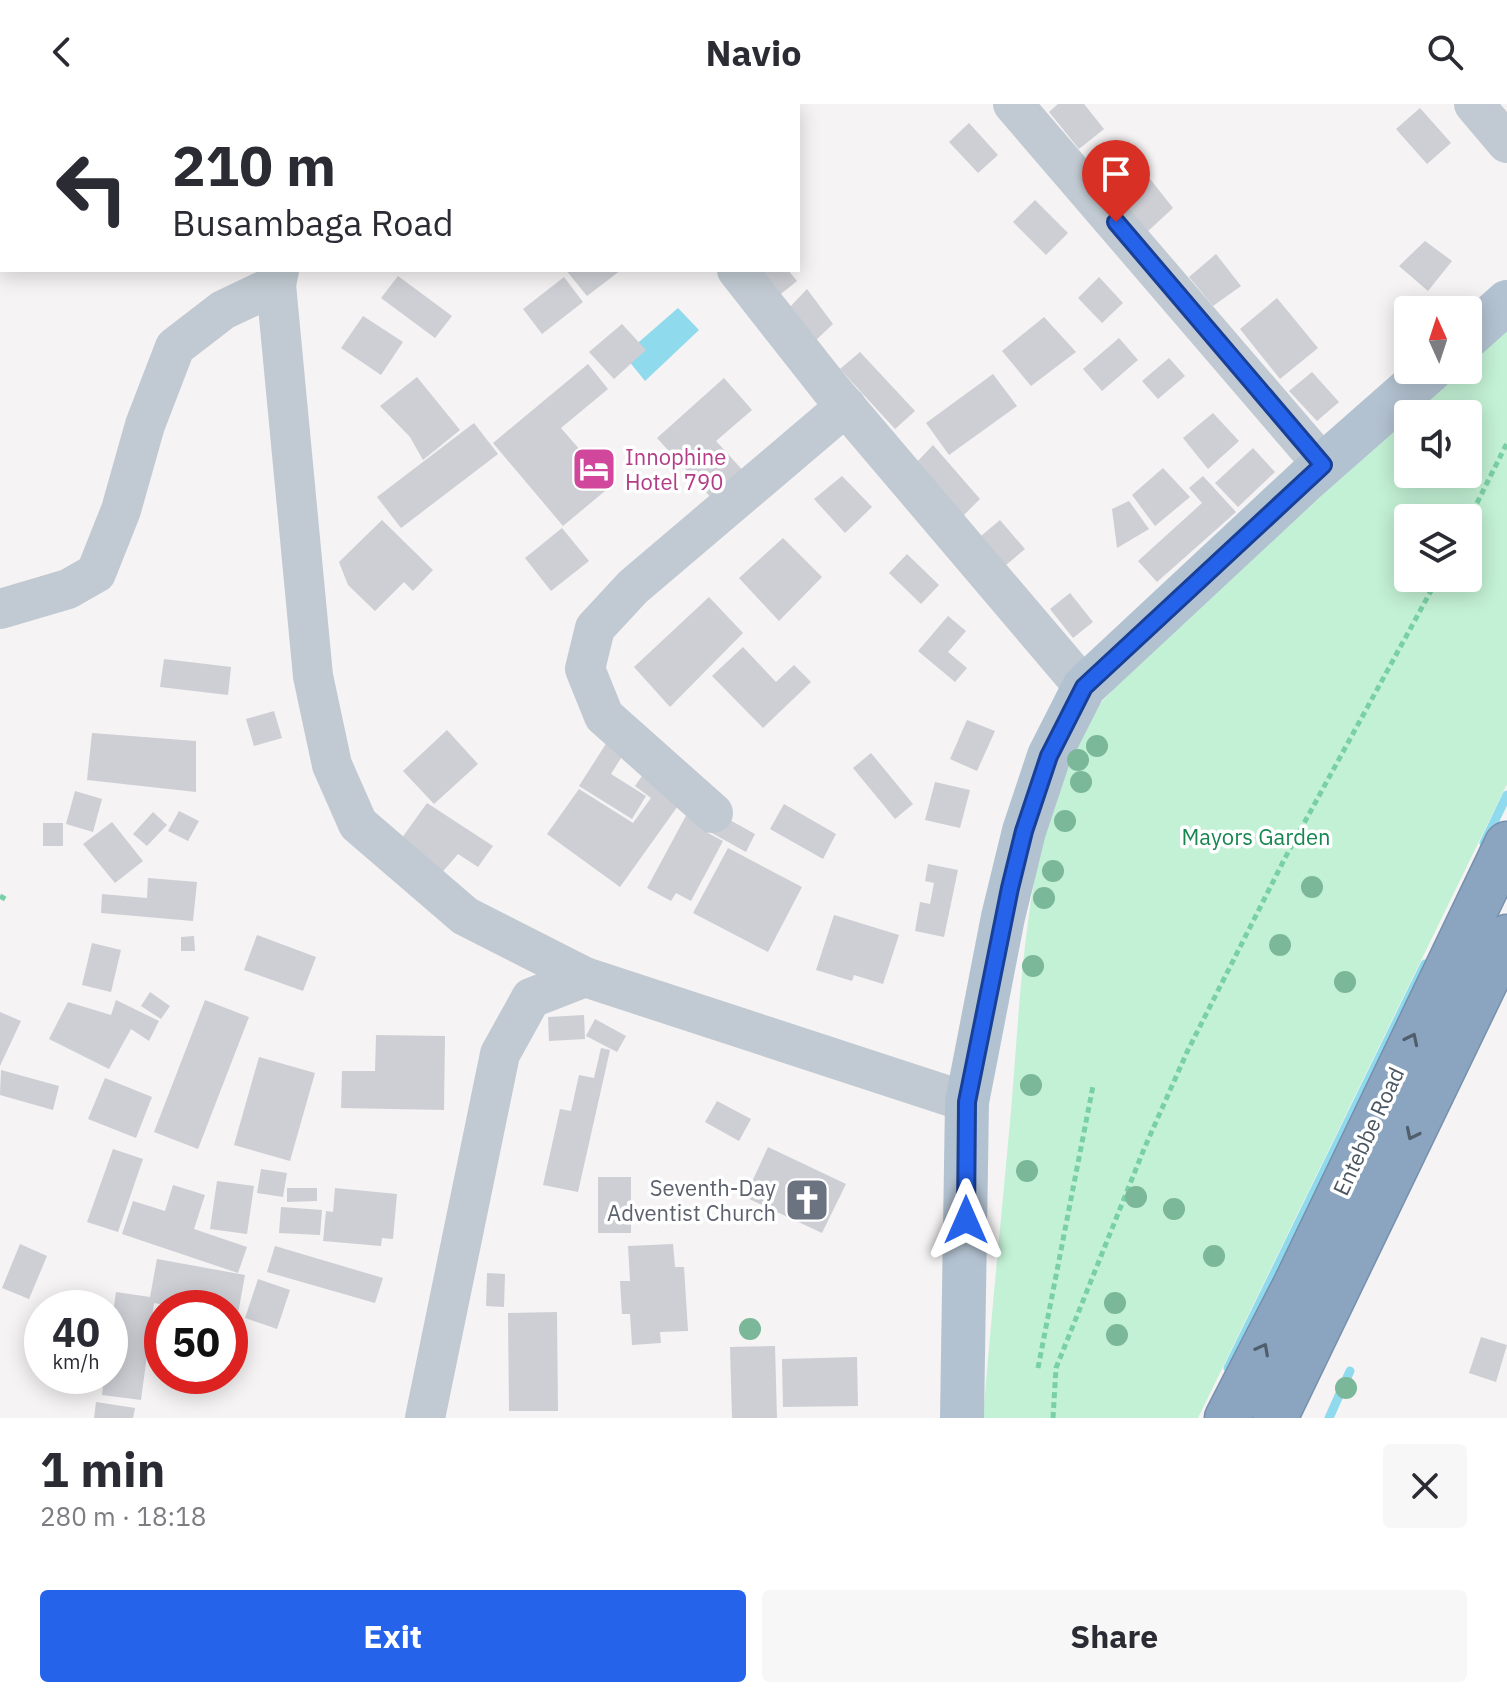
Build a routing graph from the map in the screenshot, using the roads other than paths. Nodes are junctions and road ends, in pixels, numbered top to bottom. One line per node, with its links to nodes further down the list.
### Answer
1 (1013, 104): 10 (street)
2 (1474, 104): 3 (street)
3 (1507, 143)
4 (739, 272): 9 (street)
5 (278, 278): 11 (street); 16 (street)
6 (1507, 302): 7 (main road)
7 (1482, 324)
8 (1415, 384): 10 (main road)
9 (846, 406): 12 (street); 13 (street)
10 (1323, 465): 12 (main road)
11 (0, 609)
12 (1084, 687): 17 (main road)
13 (713, 813)
14 (1507, 844): 20 (highway, Entebbe Road, one-way to 14)
15 (1507, 937): 21 (highway, Entebbe Road, one-way to 21)
16 (585, 977): 17 (street); 18 (street)
17 (967, 1102): 19 (main road)
18 (425, 1418)
19 (962, 1418)
20 (1227, 1418)
21 (1275, 1418)

